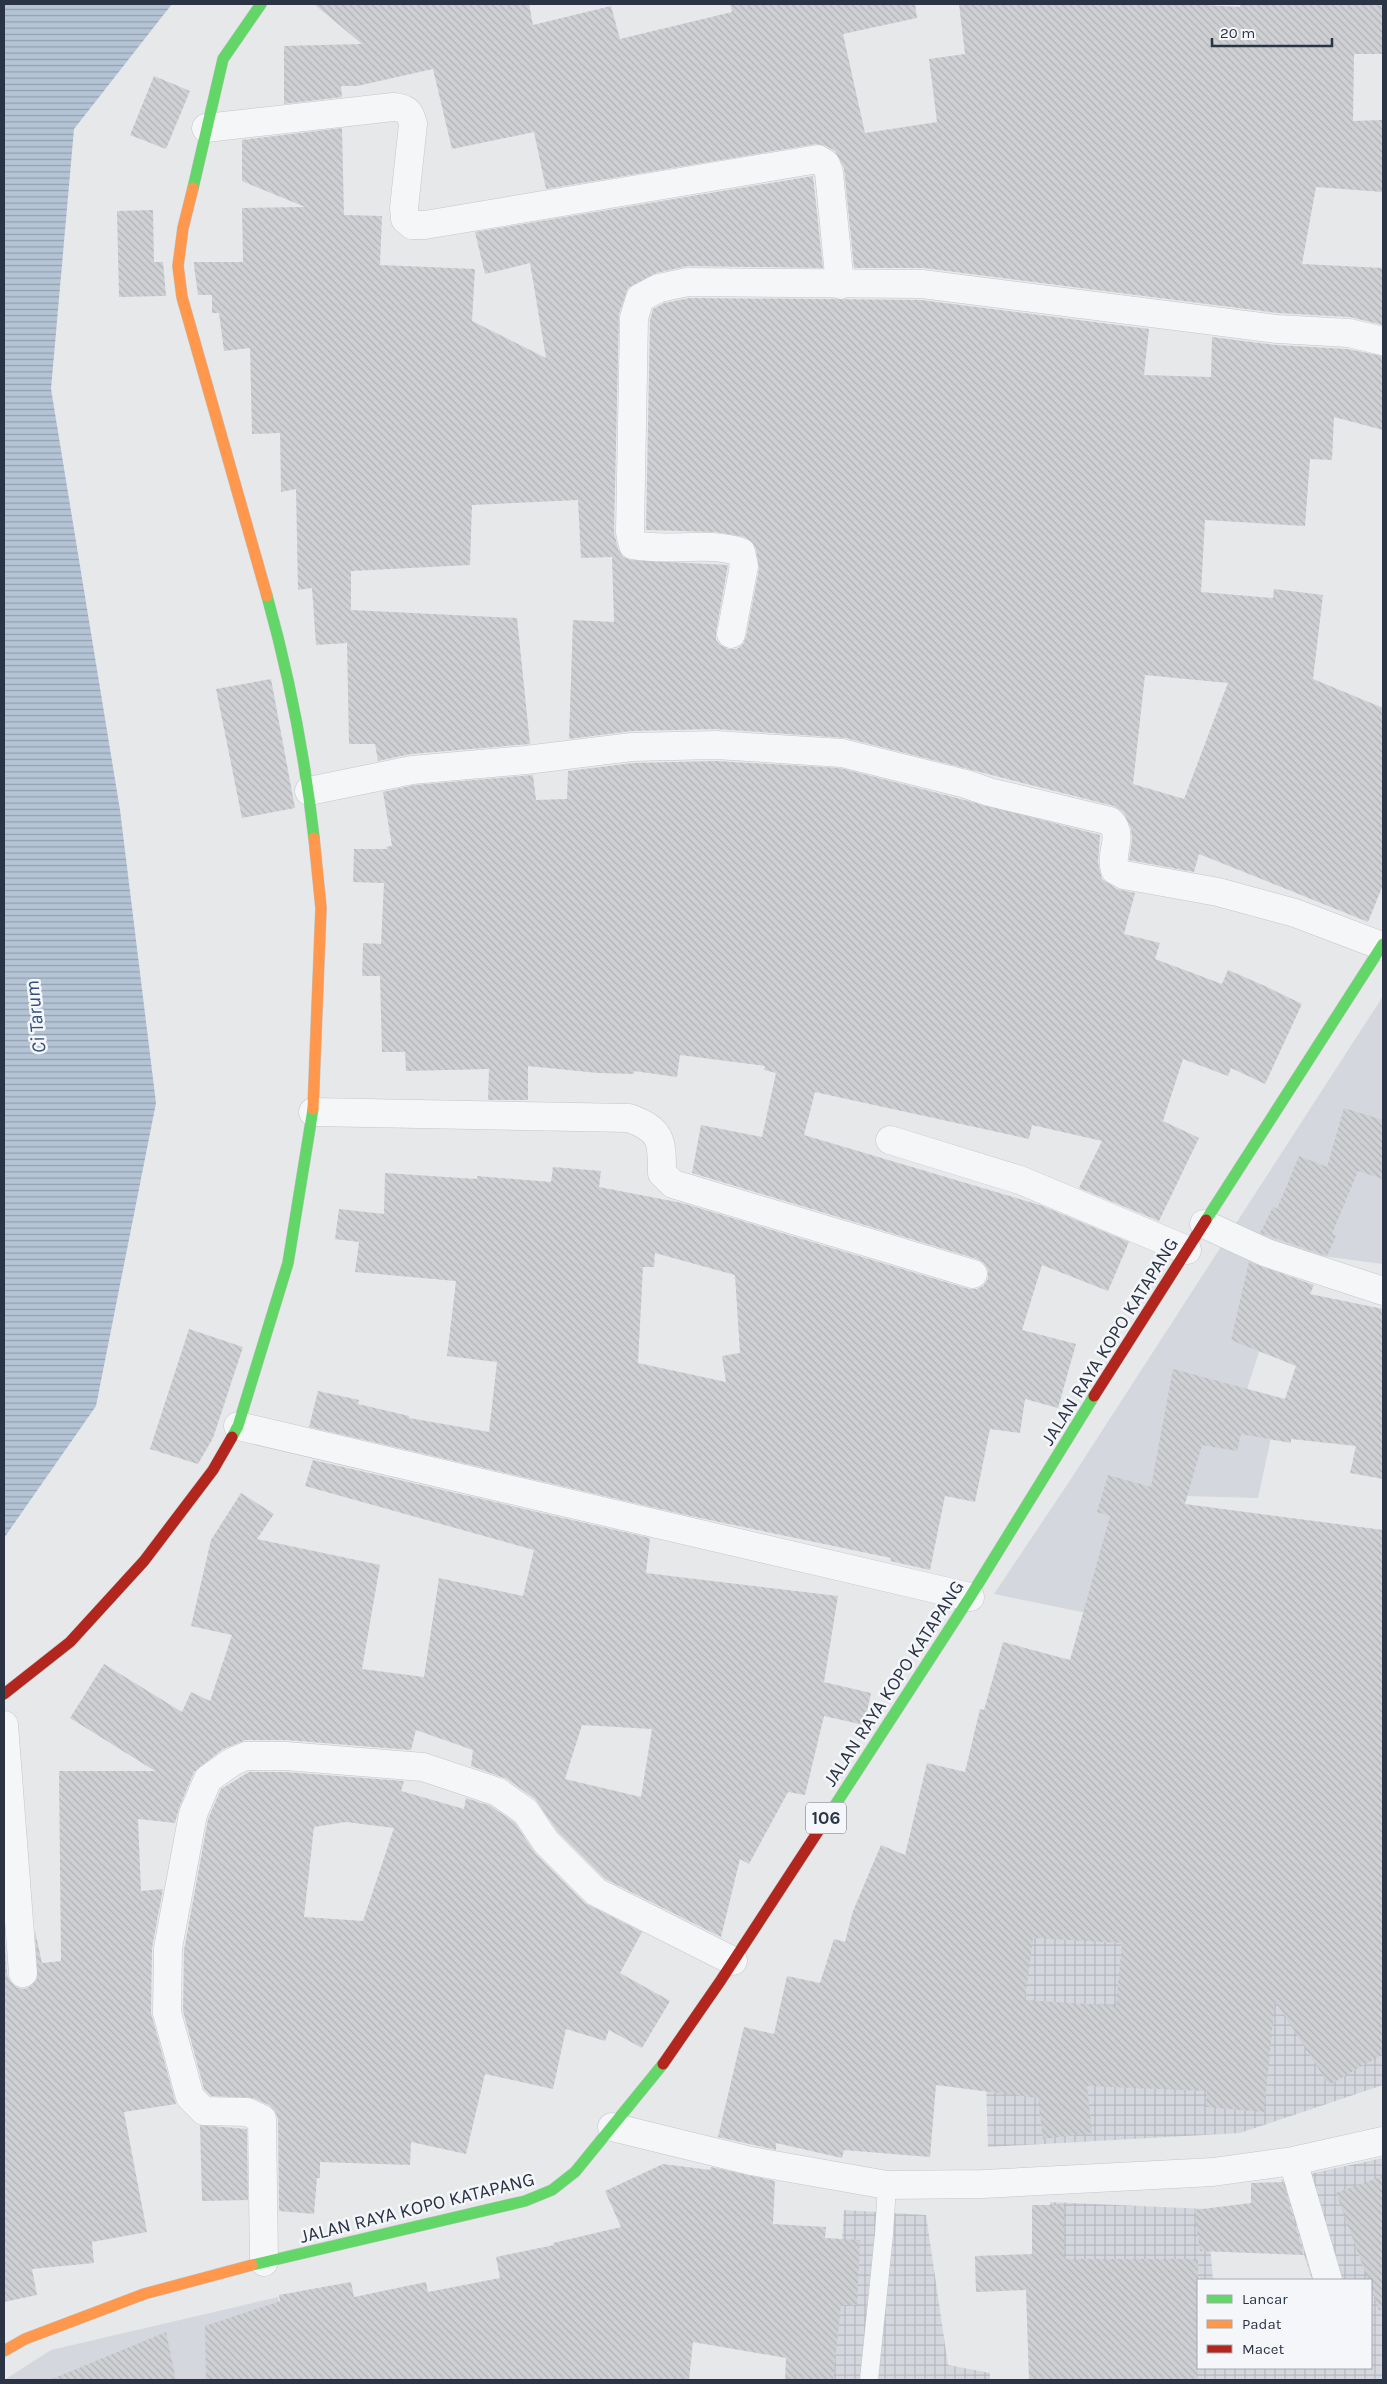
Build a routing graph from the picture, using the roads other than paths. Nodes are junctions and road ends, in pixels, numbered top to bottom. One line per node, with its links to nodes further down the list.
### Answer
1 (261, 4): 2 (main road)
2 (206, 128): 3 (street); 6 (main road)
3 (840, 285): 4 (street); 5 (street)
4 (1383, 341)
5 (732, 634)
6 (309, 791): 7 (street); 8 (main road)
7 (1383, 945): 10 (main road, JALAN RAYA KOPO KATAPANG / 106)
8 (313, 1112): 12 (street); 14 (main road)
9 (890, 1140): 11 (street)
10 (1204, 1224): 11 (main road, JALAN RAYA KOPO KATAPANG / 106); 13 (street)
11 (1187, 1250): 15 (main road, JALAN RAYA KOPO KATAPANG / 106)
12 (973, 1274)
13 (1383, 1291)
14 (238, 1426): 15 (street); 16 (main road)
15 (970, 1596): 18 (main road, JALAN RAYA KOPO KATAPANG / 106)
16 (4, 1694)
17 (4, 1725): 19 (street)
18 (733, 1961): 20 (main road, JALAN RAYA KOPO KATAPANG / 106); 24 (street)
19 (23, 1972)
20 (612, 2127): 23 (street); 24 (main road, JALAN RAYA KOPO KATAPANG / 106)
21 (1383, 2141): 22 (street)
22 (1293, 2161): 23 (street); 25 (street)
23 (886, 2185): 27 (lane)
24 (264, 2262): 26 (main road, JALAN RAYA KOPO KATAPANG / 106)
25 (1328, 2279)
26 (4, 2351)
27 (869, 2380)

